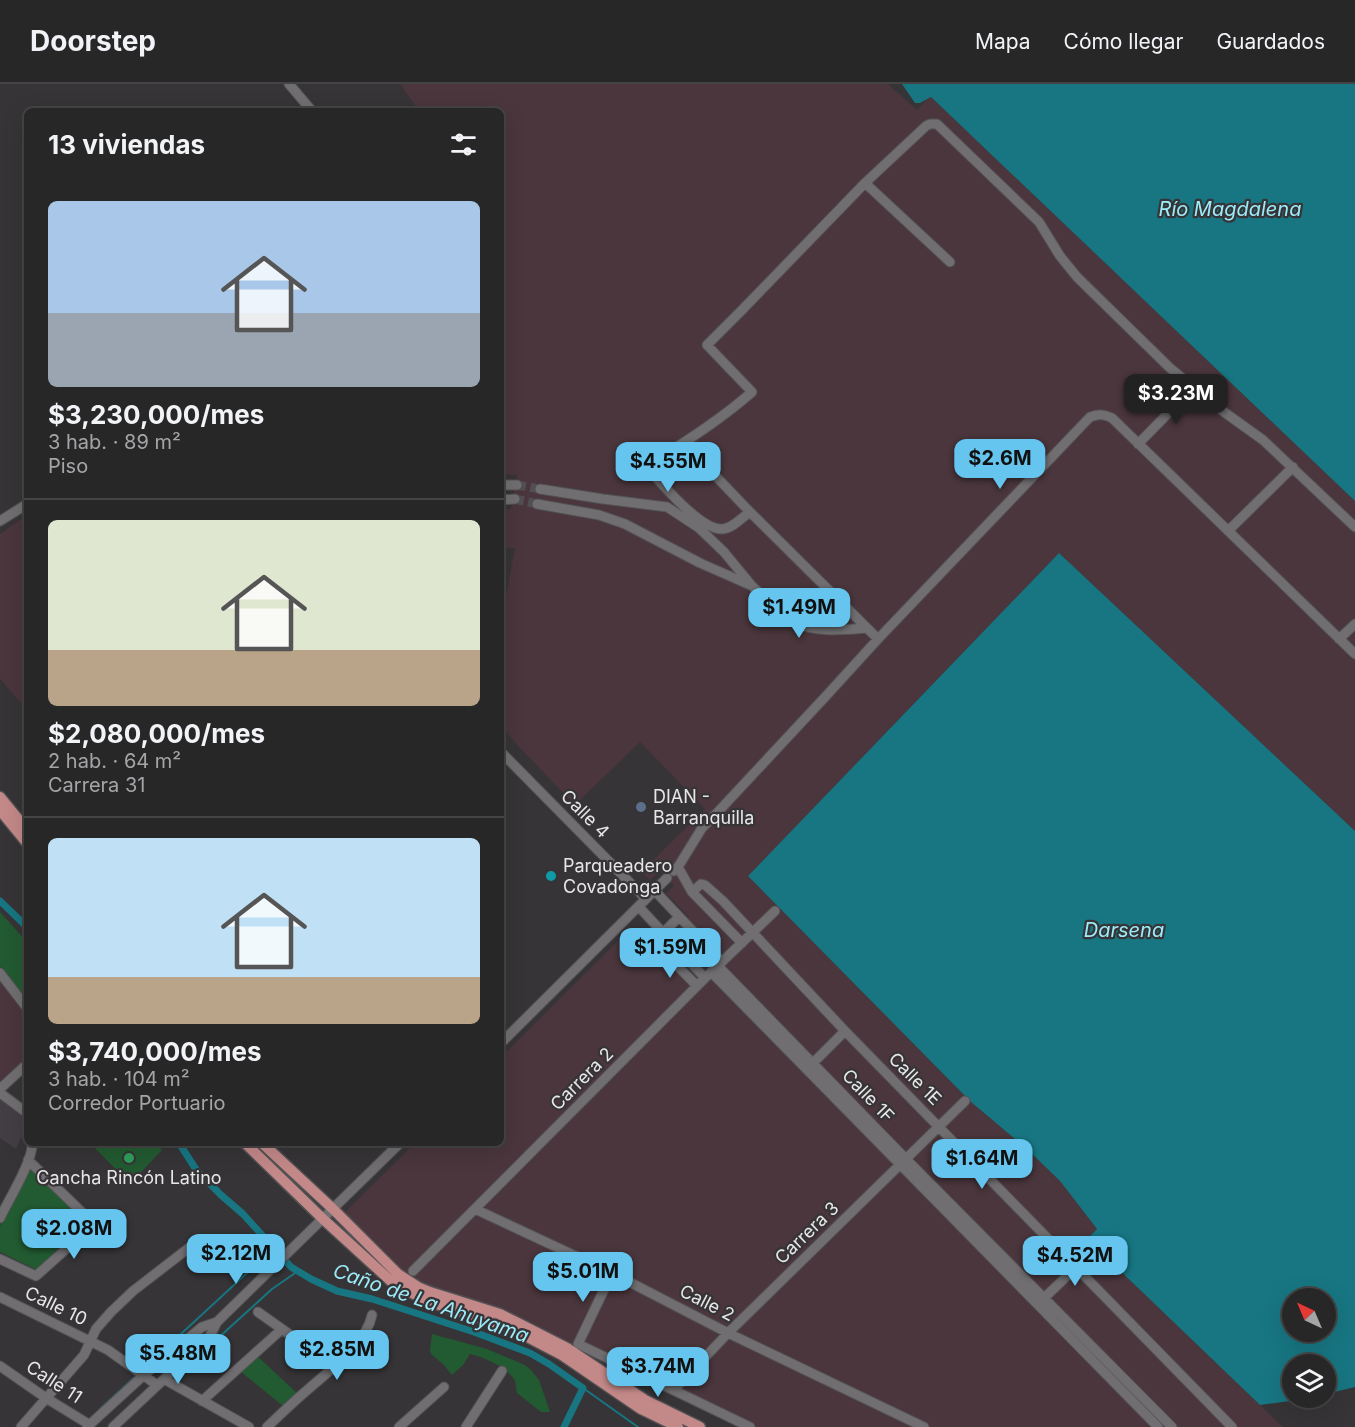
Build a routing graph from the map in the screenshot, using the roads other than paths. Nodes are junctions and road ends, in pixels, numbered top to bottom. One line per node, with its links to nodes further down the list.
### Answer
1 (290, 84): 2 (street)
2 (310, 108)
3 (865, 183): 4 (street); 5 (street); 6 (street)
4 (950, 262)
5 (1194, 387): 7 (street); 8 (street)
6 (684, 443): 16 (street); 16 (street)
7 (1138, 444): 19 (street); 23 (street)
8 (1293, 467): 18 (street); 19 (street)
9 (504, 485): 10 (street)
10 (517, 485)
11 (540, 489): 20 (street)
12 (514, 499): 13 (street)
13 (504, 500)
14 (537, 504): 20 (street)
15 (24, 506): 17 (street)
16 (750, 512): 22 (street)
17 (0, 521)
18 (1355, 527)
19 (1228, 531): 24 (street)
20 (752, 586): 22 (street)
21 (1355, 624): 24 (street)
22 (867, 628): 23 (street)
23 (878, 639): 31 (street)
24 (1339, 639): 25 (street)
25 (1355, 654)
26 (504, 755): 34 (street, Calle 4)
27 (0, 796): 29 (main road)
28 (0, 810): 30 (main road)
29 (24, 826)
30 (24, 839)
31 (673, 872): 32 (street); 33 (street)
32 (655, 891): 34 (street); 37 (street, Calle 1F)
33 (692, 892): 39 (street, Calle 1E); 40 (street)
34 (646, 899): 35 (street)
35 (639, 907): 38 (street, Calle 1F); 47 (street)
36 (775, 911): 39 (street, Carrera 2)
37 (679, 917): 38 (street); 42 (street, Calle 1F)
38 (664, 932): 42 (street, Calle 1F)
39 (753, 933): 40 (street, Carrera 2); 46 (street, Calle 1E)
40 (742, 943): 42 (street, Carrera 2)
41 (664, 952): 44 (street)
42 (714, 969): 44 (street, Carrera 2); 48 (street, Calle 1F); 50 (street, Calle 1F)
43 (0, 973): 45 (street)
44 (697, 987): 62 (street, Carrera 2)
45 (24, 1004)
46 (845, 1031): 48 (street); 54 (street, Calle 1E)
47 (504, 1040)
48 (813, 1062): 50 (street, Calle 1F)
49 (24, 1067): 51 (street)
50 (820, 1076): 60 (street, Calle 1F)
51 (0, 1091): 53 (street)
52 (965, 1101): 54 (street, Carrera 3)
53 (24, 1110)
54 (939, 1127): 60 (street, Carrera 3); 68 (street, Calle 1E)
55 (33, 1146): 59 (street)
56 (248, 1146): 64 (main road)
57 (265, 1146): 61 (main road)
58 (397, 1146): 61 (street)
59 (28, 1160): 63 (street); 67 (street)
60 (903, 1162): 72 (street, Calle 1F); 77 (street, Carrera 3)
61 (333, 1209): 64 (street); 79 (main road)
62 (475, 1209): 69 (street, Carrera 2); 70 (street, Calle 2)
63 (0, 1218)
64 (323, 1219): 75 (street); 79 (main road)
65 (190, 1247): 78 (street)
66 (1093, 1251): 68 (street)
67 (0, 1259)
68 (1076, 1267): 72 (street); 102 (street, Calle 1E)
69 (413, 1271)
70 (612, 1273): 77 (street, Calle 2); 79 (street)
71 (0, 1297): 78 (street, Calle 10)
72 (1041, 1301): 100 (street, Calle 1F); 101 (street, Calle 1F)
73 (258, 1312): 76 (street)
74 (372, 1315): 81 (street)
75 (217, 1323): 83 (street); 84 (street)
76 (282, 1329): 81 (street); 88 (street)
77 (728, 1333): 86 (street, Carrera 3); 99 (street, Calle 2)
78 (91, 1341): 83 (street, Calle 10); 87 (street)
79 (571, 1351): 86 (street); 96 (main road); 97 (main road)
80 (0, 1366): 87 (street, Calle 11)
81 (334, 1366): 93 (street)
82 (502, 1371): 95 (street)
83 (141, 1373): 84 (street, Calle 10); 89 (street)
84 (161, 1382): 88 (street, Calle 10); 91 (street)
85 (444, 1388): 94 (street)
86 (674, 1390): 98 (street)
87 (46, 1398): 89 (street, Calle 11); 90 (street)
88 (202, 1401): 92 (street, Calle 10)
89 (87, 1424)
90 (21, 1427)
91 (113, 1427)
92 (249, 1427)
93 (267, 1427)
94 (399, 1427)
95 (466, 1427)
96 (678, 1427)
97 (700, 1427)
98 (750, 1427)
99 (924, 1427)
100 (1158, 1427)
101 (1172, 1427)
102 (1232, 1427)

